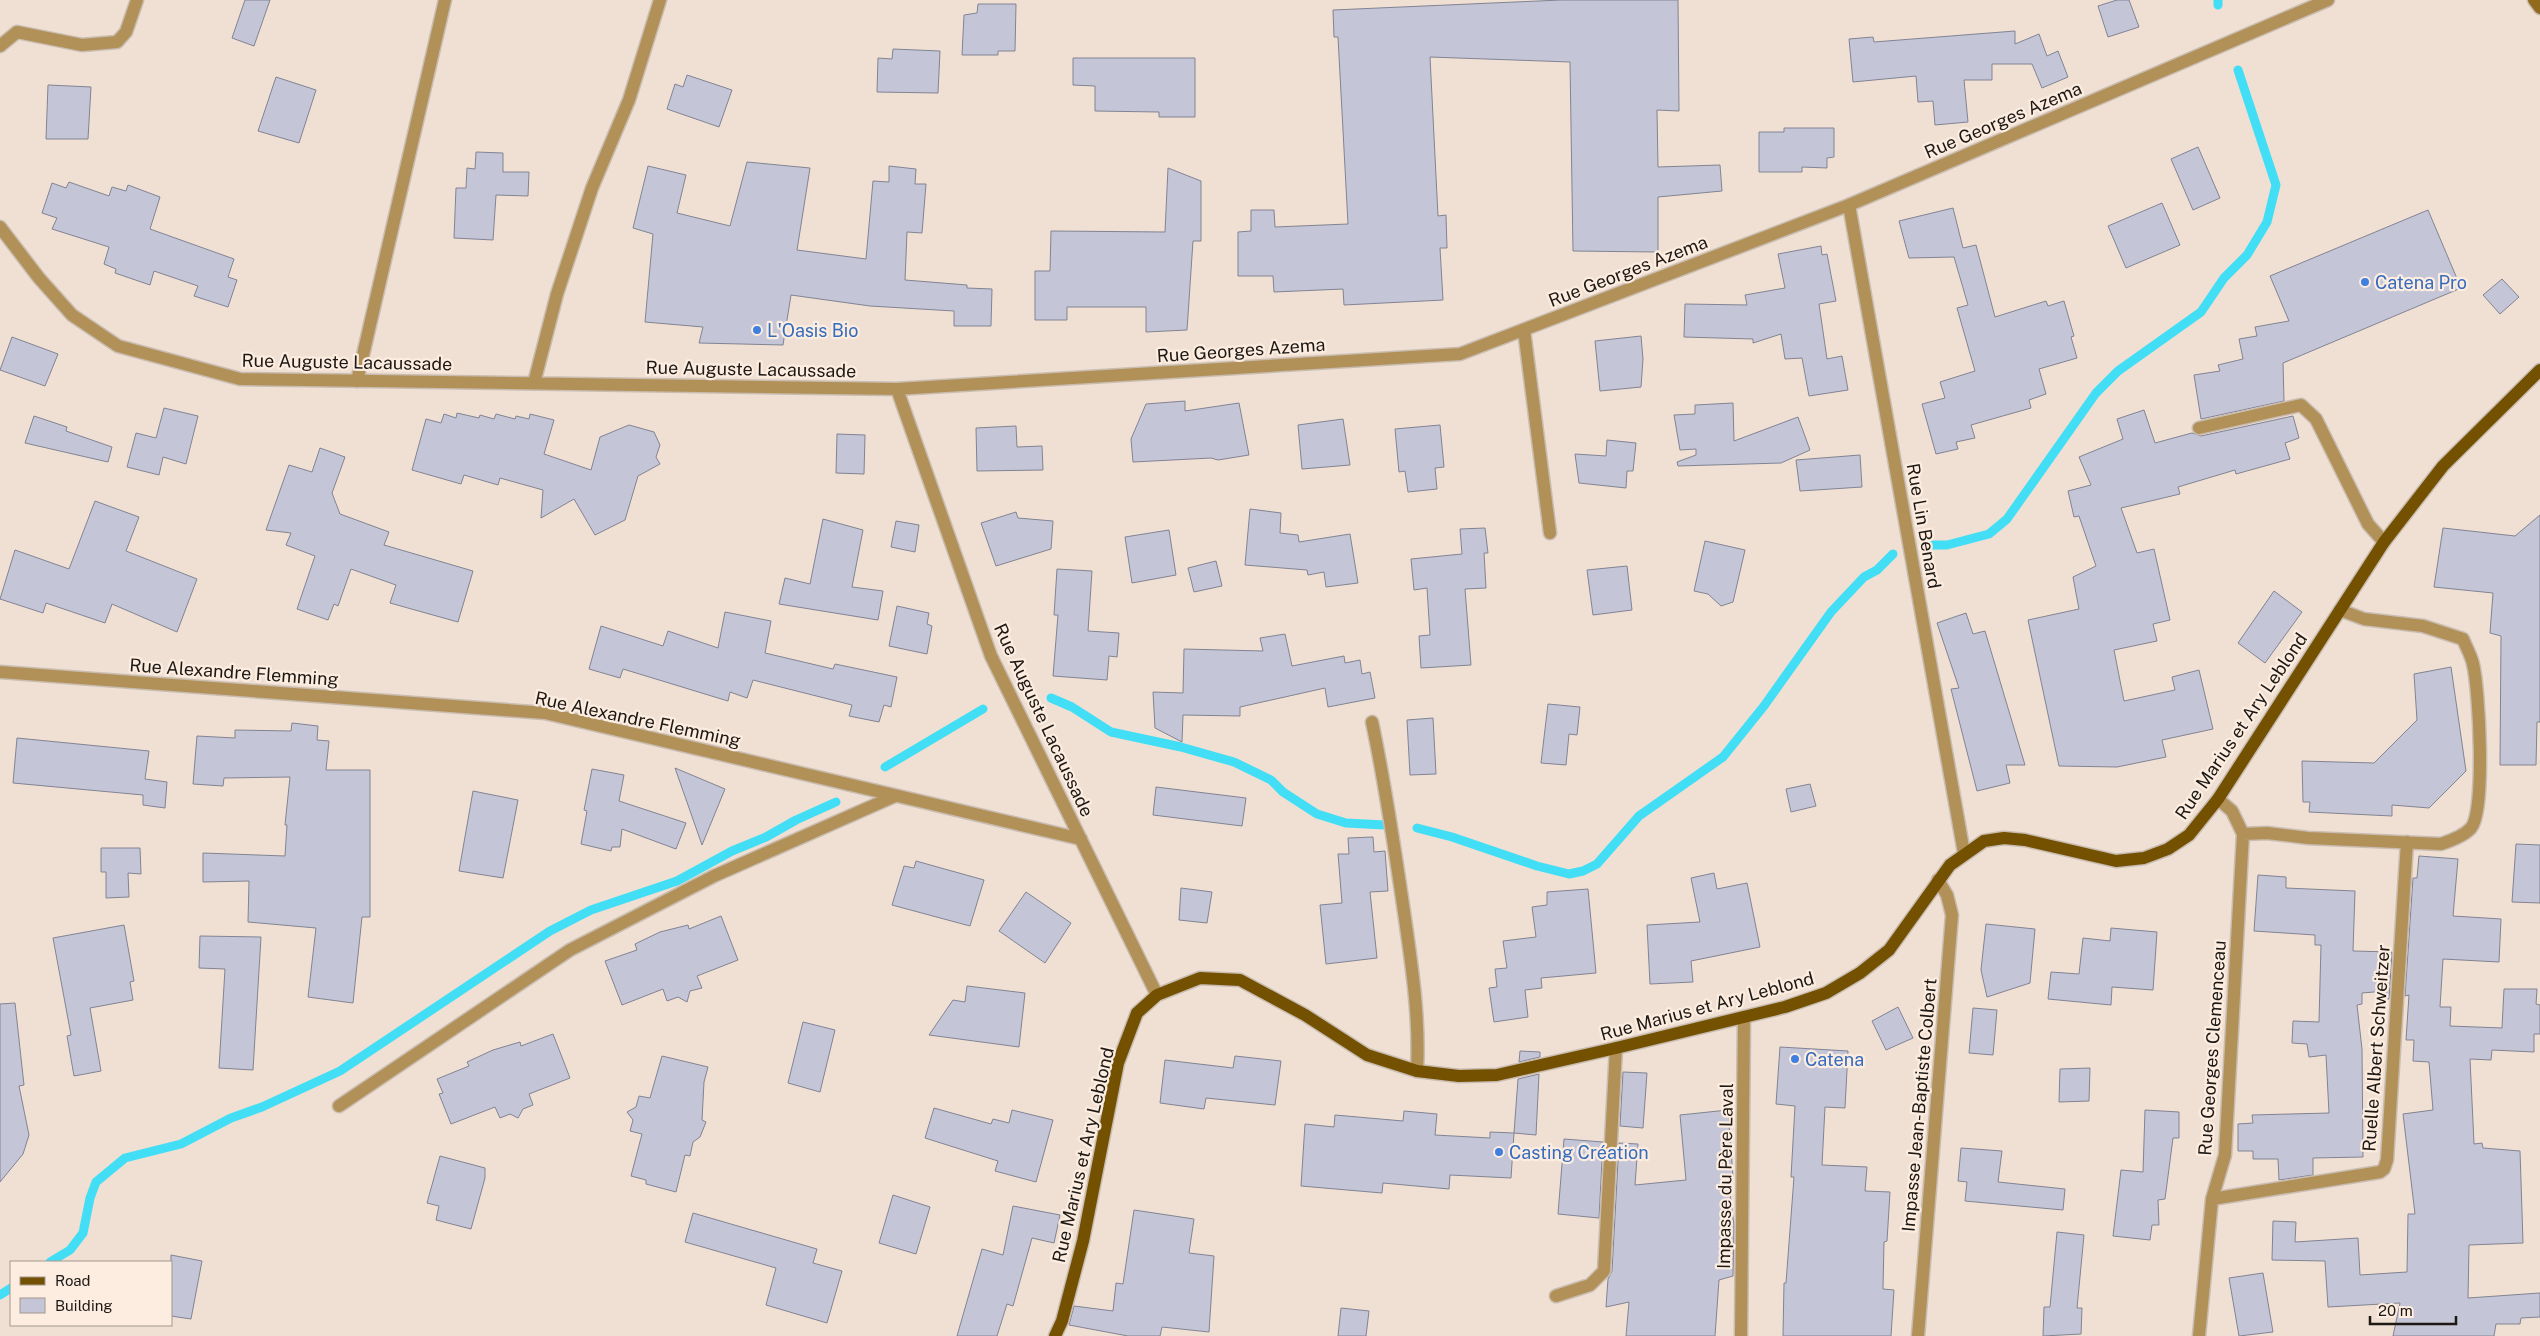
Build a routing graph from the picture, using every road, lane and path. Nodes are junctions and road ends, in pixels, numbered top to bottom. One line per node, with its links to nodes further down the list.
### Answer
1 (137, 0): 7 (street)
2 (445, 0): 13 (street)
3 (660, 0): 14 (street)
4 (2328, 0): 8 (street, Rue Georges Azema)
5 (2534, 0): 6 (street)
6 (2540, 8)
7 (0, 46)
8 (1849, 205): 10 (street, Rue Georges Azema); 27 (street, Rue Lin Benard)
9 (0, 227): 13 (street, Rue Auguste Lacaussade)
10 (1524, 330): 15 (street, Rue Georges Azema); 17 (street)
11 (2540, 365): 12 (main road, Rue Marius et Ary Leblond)
12 (2536, 373): 18 (main road, Rue Marius et Ary Leblond)
13 (357, 381): 14 (street, Rue Auguste Lacaussade)
14 (534, 383): 15 (street, Rue Auguste Lacaussade)
15 (897, 389): 25 (street, Rue Auguste Lacaussade)
16 (2199, 428): 18 (street)
17 (1550, 533)
18 (2384, 542): 19 (main road, Rue Marius et Ary Leblond)
19 (2340, 610): 23 (main road, Rue Marius et Ary Leblond); 26 (street)
20 (0, 672): 22 (street, Rue Alexandre Flemming)
21 (1372, 722): 32 (street)
22 (895, 796): 25 (street, Rue Alexandre Flemming); 33 (street)
23 (2218, 798): 24 (street, Rue Georges Clemenceau); 27 (main road, Rue Marius et Ary Leblond)
24 (2243, 834): 26 (street); 34 (street, Rue Georges Clemenceau)
25 (1081, 839): 29 (street, Rue Auguste Lacaussade)
26 (2407, 842): 34 (street, Ruelle Albert Schweitzer)
27 (1964, 854): 28 (main road, Rue Marius et Ary Leblond)
28 (1938, 880): 30 (main road, Rue Marius et Ary Leblond); 38 (street, Impasse Jean-Baptiste Colbert)
29 (1157, 995): 32 (main road, Rue Marius et Ary Leblond); 36 (main road, Rue Marius et Ary Leblond)
30 (1744, 1017): 31 (main road, Rue Marius et Ary Leblond); 37 (street, Impasse du Père Laval)
31 (1616, 1048): 32 (main road, Rue Marius et Ary Leblond); 35 (street)
32 (1417, 1071)
33 (339, 1106)
34 (2212, 1199): 39 (street, Rue Georges Clemenceau)
35 (1556, 1296)
36 (1055, 1336)
37 (1741, 1336)
38 (1918, 1336)
39 (2199, 1336)

